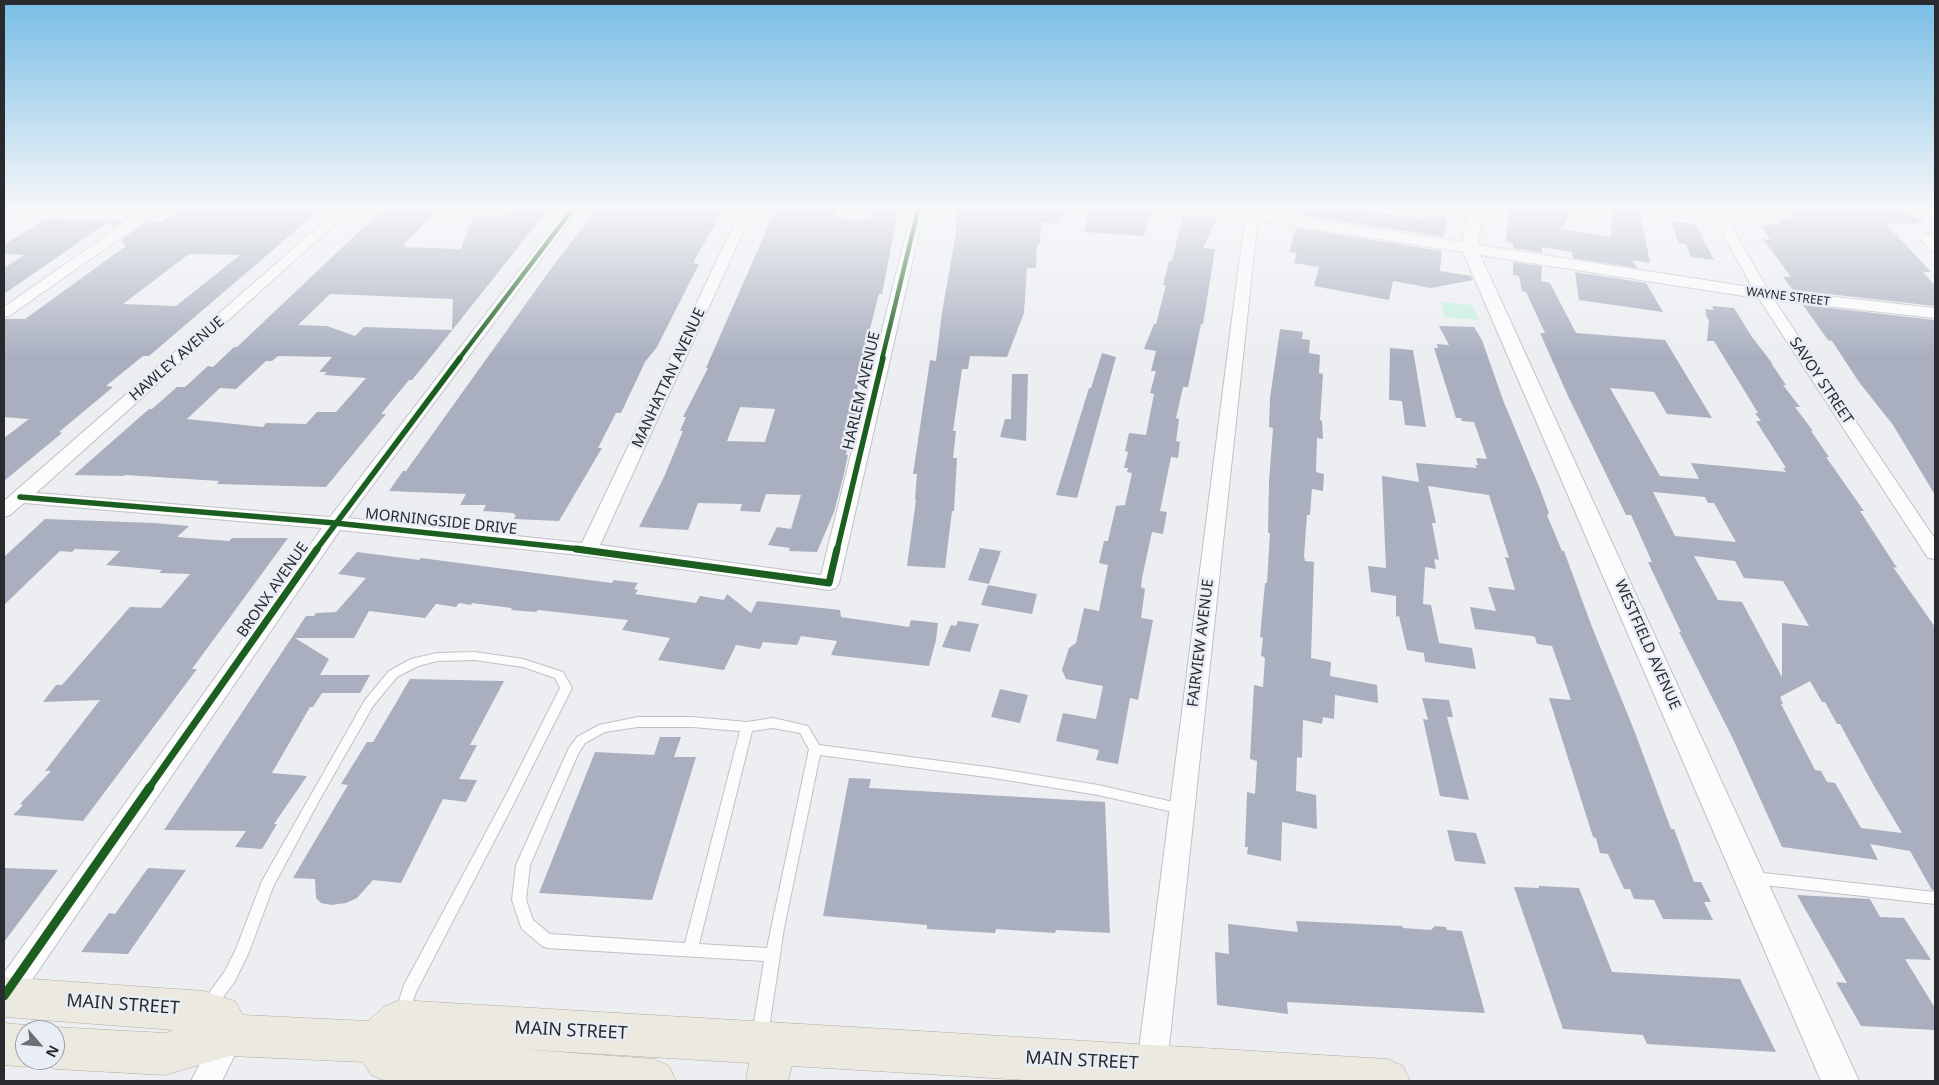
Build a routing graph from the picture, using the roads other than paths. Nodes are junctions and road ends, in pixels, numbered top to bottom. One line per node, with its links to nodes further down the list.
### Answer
1 (85, 257): 11 (street)
2 (292, 257): 13 (street, HAWLEY AVENUE)
3 (537, 257): 15 (street, BRONX AVENUE)
4 (725, 257): 16 (street, MANHATTAN AVENUE)
5 (907, 257): 18 (street, HARLEM AVENUE)
6 (1247, 257): 21 (street, FAIRVIEW AVENUE)
7 (1473, 257): 22 (street, WESTFIELD AVENUE)
8 (1524, 257): 10 (street, WAYNE STREET)
9 (1742, 257): 10 (street, SAVOY STREET)
10 (1763, 294): 12 (street, WAYNE STREET); 17 (street, SAVOY STREET)
11 (4, 313)
12 (1935, 313)
13 (20, 497): 14 (street, HAWLEY AVENUE); 15 (street, MORNINGSIDE DRIVE)
14 (4, 511)
15 (335, 523): 16 (street, MORNINGSIDE DRIVE); 26 (street, BRONX AVENUE)
16 (588, 550): 18 (street, MORNINGSIDE DRIVE)
17 (1935, 553)
18 (829, 582)
19 (747, 727): 20 (lane); 24 (lane); 24 (lane)
20 (815, 748): 21 (lane); 25 (lane)
21 (1182, 809): 31 (street, FAIRVIEW AVENUE)
22 (1751, 878): 23 (lane); 35 (street, WESTFIELD AVENUE)
23 (1935, 898)
24 (690, 949): 25 (lane)
25 (773, 955): 30 (lane)
26 (4, 996): 27 (main road, MAIN STREET)
27 (217, 1023): 28 (main road, MAIN STREET); 28 (lane); 29 (main road, MAIN STREET); 32 (street)
28 (387, 1032): 30 (main road, MAIN STREET); 33 (main road)
29 (65, 1049)
30 (767, 1055): 31 (main road, MAIN STREET)
31 (1152, 1073): 34 (main road, MAIN STREET)
32 (206, 1081)
33 (654, 1081)
34 (1388, 1081)
35 (1840, 1081)

